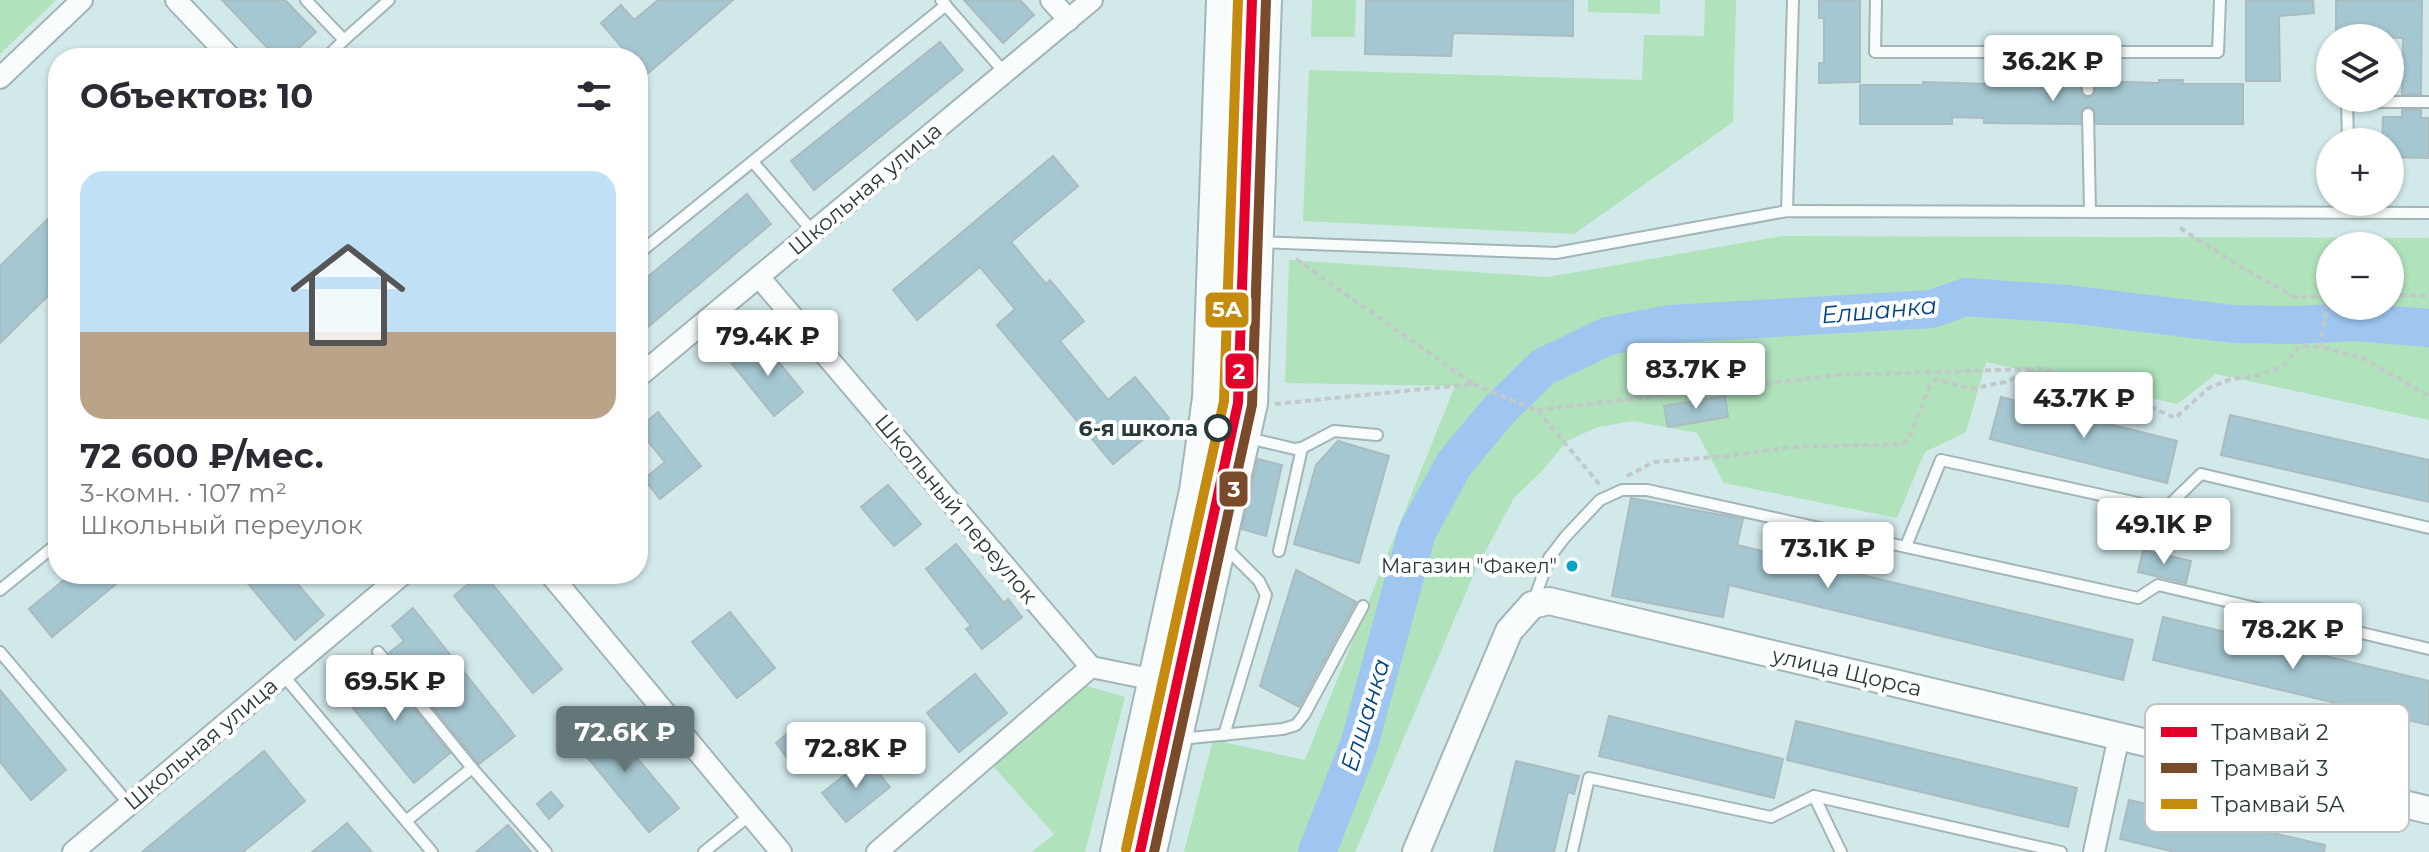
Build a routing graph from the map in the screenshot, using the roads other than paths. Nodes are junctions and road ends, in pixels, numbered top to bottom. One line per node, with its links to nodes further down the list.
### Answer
1 (82, 0): 19 (street)
2 (176, 0): 15 (street)
3 (306, 0): 14 (lane)
4 (389, 0): 14 (lane)
5 (1051, 0): 13 (street)
6 (1092, 0): 13 (street, Школьная улица)
7 (1223, 0): 31 (main road)
8 (1265, 0): 32 (main road)
9 (1793, 0): 26 (lane)
10 (1876, 0): 17 (lane)
11 (2220, 0): 17 (lane)
12 (943, 3): 18 (lane); 24 (lane)
13 (1069, 20): 18 (street, Школьная улица)
14 (344, 40): 16 (lane)
15 (222, 48)
16 (336, 48)
17 (2087, 52): 20 (lane)
18 (1005, 73): 30 (street, Школьная улица)
19 (0, 78)
20 (2088, 90)
21 (2429, 102): 23 (lane)
22 (2088, 114): 27 (lane)
23 (2348, 128)
24 (753, 162): 30 (lane); 33 (lane)
25 (2316, 208): 27 (lane)
26 (1787, 211): 27 (lane); 32 (lane)
27 (2090, 211)
28 (2404, 211): 29 (lane)
29 (2429, 213)
30 (813, 232): 34 (street, Школьная улица)
31 (1214, 242): 32 (street); 54 (main road)
32 (1264, 242): 37 (main road)
33 (648, 246)
34 (759, 277): 35 (street, Школьная улица); 52 (street, Школьный переулок)
35 (648, 369)
36 (1377, 435): 38 (lane)
37 (1243, 437): 38 (lane); 40 (main road)
38 (1302, 448): 43 (lane)
39 (2429, 528): 41 (lane)
40 (1219, 541): 54 (main road); 55 (lane)
41 (1906, 546): 47 (lane); 49 (lane)
42 (48, 551): 46 (lane)
43 (1279, 551)
44 (391, 584): 53 (street, Школьная улица)
45 (558, 584): 65 (street)
46 (0, 590)
47 (1532, 605): 56 (street, улица Щорса); 75 (street)
48 (1363, 606): 55 (lane)
49 (2429, 649)
50 (0, 652): 62 (lane)
51 (378, 652): 59 (lane)
52 (1091, 667): 54 (street); 72 (street)
53 (283, 675): 62 (street, Школьная улица); 66 (lane)
54 (1171, 683): 57 (main road); 60 (main road)
55 (1224, 735): 57 (lane)
56 (2119, 736): 58 (street, улица Щорса); 79 (street)
57 (1174, 739): 60 (main road)
58 (2145, 742)
59 (472, 768): 66 (lane); 69 (lane)
60 (1152, 768): 73 (main road); 74 (main road)
61 (1814, 796): 76 (lane); 77 (lane); 78 (lane)
62 (129, 804): 67 (street, Школьная улица)
63 (2409, 805): 64 (street, улица Щорса)
64 (2429, 810)
65 (750, 815): 70 (lane); 71 (street)
66 (406, 821): 68 (lane)
67 (73, 852)
68 (432, 852)
69 (546, 852)
70 (704, 852)
71 (781, 852)
72 (877, 852)
73 (1117, 852)
74 (1150, 852)
75 (1416, 852)
76 (1572, 852)
77 (1841, 852)
78 (2061, 852)
79 (2094, 852)

